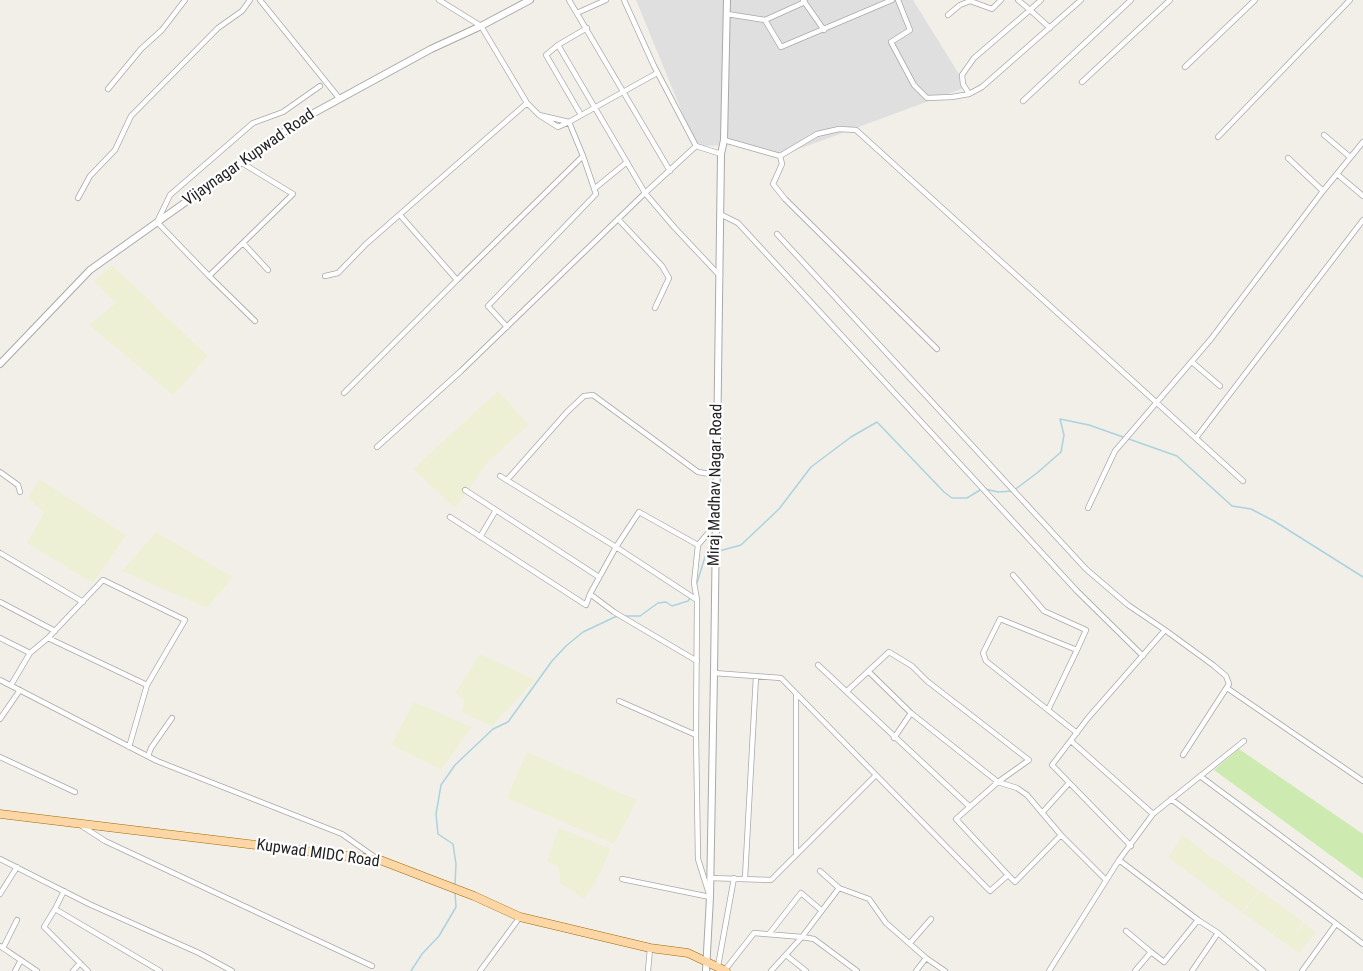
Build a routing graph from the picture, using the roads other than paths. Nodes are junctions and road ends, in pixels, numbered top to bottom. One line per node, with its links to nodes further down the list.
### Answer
1 (185, 0): 35 (street)
2 (250, 0): 62 (street)
3 (439, 0): 26 (street)
4 (530, 0): 26 (street, Vijaynagar Kupwad Road)
5 (569, 0): 22 (street)
6 (606, 0): 22 (street)
7 (624, 0): 32 (street)
8 (727, 0): 23 (street, Miraj Madhav Nagar Road)
9 (892, 0): 29 (street)
10 (898, 0): 37 (street)
11 (1001, 0): 24 (street)
12 (1018, 0): 21 (street)
13 (1041, 0): 21 (street)
14 (1081, 0): 27 (street)
15 (1131, 0): 39 (street)
16 (1170, 0): 33 (street)
17 (1255, 0): 31 (street)
18 (1350, 0): 45 (street)
19 (262, 1): 38 (street)
20 (804, 1): 25 (street); 29 (street)
21 (1030, 10): 27 (street); 37 (street)
22 (577, 13): 28 (street)
23 (727, 14): 25 (street); 46 (street, Miraj Madhav Nagar Road)
24 (948, 15)
25 (765, 20): 29 (street)
26 (481, 26): 38 (street, Vijaynagar Kupwad Road); 40 (street)
27 (1050, 27): 37 (street)
28 (587, 28): 30 (street); 36 (street)
29 (824, 30)
30 (558, 45): 41 (street); 42 (street)
31 (1185, 67)
32 (657, 73): 36 (street); 48 (street)
33 (1082, 82)
34 (320, 86): 67 (street)
35 (108, 89)
36 (623, 93): 41 (street); 56 (street)
37 (969, 94)
38 (339, 98): 55 (street, Vijaynagar Kupwad Road)
39 (1023, 101)
40 (527, 103): 43 (street); 63 (street)
41 (594, 108): 42 (street); 54 (street)
42 (581, 115): 43 (street)
43 (569, 122): 50 (street)
44 (1324, 135): 52 (street)
45 (1218, 137)
46 (724, 140): 49 (street, Miraj Madhav Nagar Road); 51 (street)
47 (1363, 142): 52 (street)
48 (696, 146): 49 (street); 56 (street)
49 (721, 154): 64 (street, Miraj Madhav Nagar Road)
50 (583, 156): 58 (street); 74 (street)
51 (780, 156): 78 (street); 83 (street)
52 (1350, 157): 57 (street)
53 (1288, 158): 59 (street)
54 (627, 162): 58 (street); 60 (street)
55 (242, 163): 67 (street, Vijaynagar Kupwad Road); 69 (street)
56 (670, 171): 60 (street)
57 (1337, 174): 59 (street); 61 (street)
58 (594, 189): 77 (street)
59 (1323, 191): 79 (street)
60 (645, 193): 65 (street); 73 (street)
61 (1363, 196)
62 (78, 198)
63 (400, 215): 72 (street); 74 (street)
64 (722, 215): 73 (street, Miraj Madhav Nagar Road); 113 (street)
65 (618, 219): 75 (street); 77 (street)
66 (1363, 219): 84 (street)
67 (157, 222): 71 (street); 80 (street, Vijaynagar Kupwad Road)
68 (777, 234): 107 (street)
69 (243, 243): 70 (street); 71 (street)
70 (268, 270)
71 (209, 276): 76 (street)
72 (324, 276)
73 (720, 276): 87 (street, Miraj Madhav Nagar Road)
74 (457, 280): 82 (street)
75 (655, 308)
76 (255, 321)
77 (507, 327): 85 (street)
78 (937, 349)
79 (1192, 362): 81 (street); 83 (street)
80 (0, 364)
81 (1220, 386)
82 (344, 393)
83 (1158, 402): 84 (street); 93 (street)
84 (1196, 438): 90 (street)
85 (377, 447)
86 (0, 472): 92 (street)
87 (716, 475): 89 (street); 96 (street, Miraj Madhav Nagar Road)
88 (500, 476): 89 (street)
89 (507, 480): 99 (street)
90 (1243, 481)
91 (465, 490): 94 (street)
92 (20, 492)
93 (1088, 508)
94 (496, 510): 97 (street); 102 (street)
95 (450, 517): 97 (street)
96 (715, 525): 98 (street); 117 (street, Miraj Madhav Nagar Road)
97 (480, 537): 103 (street)
98 (698, 545): 99 (street); 104 (street)
99 (616, 547): 102 (street); 104 (street)
100 (0, 553): 106 (street)
101 (1014, 576): 111 (street)
102 (599, 577): 103 (street)
103 (590, 594): 114 (street)
104 (698, 600): 114 (street)
105 (0, 602): 108 (street)
106 (83, 602): 108 (street); 121 (street)
107 (1165, 630): 113 (street); 122 (street)
108 (55, 631): 110 (street)
109 (0, 638): 112 (street)
110 (48, 638): 112 (street); 121 (street)
111 (1077, 650): 127 (street); 127 (street)
112 (30, 653): 120 (street)
113 (1143, 656): 131 (street)
114 (697, 661): 132 (street)
115 (818, 665): 124 (street)
116 (869, 672): 124 (street); 128 (street); 143 (street)
117 (714, 673): 118 (street); 161 (street, Miraj Madhav Nagar Road)
118 (756, 676): 125 (street); 163 (street)
119 (0, 680): 120 (street)
120 (11, 685): 123 (street)
121 (147, 685): 136 (street)
122 (1227, 687): 137 (street); 142 (street)
123 (20, 690): 130 (street); 136 (street)
124 (847, 691): 133 (street)
125 (796, 694): 140 (street); 154 (street)
126 (619, 701): 132 (street)
127 (1048, 710): 131 (street)
128 (911, 713): 133 (street); 143 (street)
129 (172, 718): 138 (street)
130 (0, 719)
131 (1077, 733): 134 (street)
132 (696, 735): 169 (street)
133 (894, 738): 147 (street)
134 (1071, 741): 144 (street); 150 (street)
135 (1244, 741): 141 (street)
136 (129, 747): 138 (street)
137 (1184, 755)
138 (148, 756): 156 (street)
139 (0, 758): 145 (street)
140 (876, 775): 154 (street); 160 (street)
141 (1200, 776): 146 (street); 170 (street)
142 (1363, 781)
143 (998, 782): 147 (street); 148 (street)
144 (1069, 783): 148 (street); 153 (street)
145 (75, 792)
146 (1172, 799): 150 (street); 177 (street)
147 (970, 807): 160 (street)
148 (1042, 813): 152 (street)
149 (0, 814): 151 (main road, Kupwad MIDC Road)
150 (1153, 814): 153 (street)
151 (78, 823): 156 (main road, Kupwad MIDC Road); 192 (street)
152 (1061, 835): 160 (street); 165 (street)
153 (1131, 846): 157 (street)
154 (796, 855): 163 (street)
155 (0, 859): 158 (street)
156 (380, 860): 173 (main road, Kupwad MIDC Road)
157 (1119, 860): 165 (street); 176 (street)
158 (17, 867): 167 (street); 168 (street)
159 (820, 871): 166 (street)
160 (1008, 875)
161 (710, 878): 162 (street); 169 (street, Miraj Madhav Nagar Road)
162 (734, 878): 163 (street); 193 (street)
163 (745, 878)
164 (622, 879): 169 (street)
165 (1106, 880): 208 (street)
166 (839, 888): 172 (street); 182 (street)
167 (64, 891): 171 (street); 199 (street)
168 (0, 894)
169 (710, 897): 190 (street, Miraj Madhav Nagar Road)
170 (1363, 897)
171 (55, 909): 191 (street); 198 (street)
172 (821, 910): 180 (street); 181 (street)
173 (520, 917): 185 (main road, Kupwad MIDC Road); 200 (street)
174 (931, 919): 182 (street)
175 (17, 920): 184 (street)
176 (1198, 920): 179 (street); 186 (street)
177 (1336, 924): 183 (street); 212 (street)
178 (1126, 931): 186 (street)
179 (1218, 933): 210 (street); 211 (street)
180 (769, 934): 181 (street); 193 (street)
181 (802, 937): 187 (street); 205 (street)
182 (910, 943): 188 (street)
183 (1363, 944)
184 (2, 947): 189 (street)
185 (650, 948): 190 (main road, Kupwad MIDC Road); 201 (street)
186 (1151, 952): 209 (street)
187 (786, 956): 203 (street); 204 (street)
188 (926, 958): 206 (street); 207 (street)
189 (21, 960): 194 (street); 195 (street)
190 (706, 962): 193 (main road, Kupwad MIDC Road); 202 (street, Miraj Madhav Nagar Road)
191 (80, 963): 196 (street); 197 (street)
192 (372, 966)
193 (723, 969)
194 (15, 971)
195 (37, 971)
196 (73, 971)
197 (88, 971)
198 (160, 971)
199 (231, 971)
200 (480, 971)
201 (648, 971)
202 (706, 971)
203 (771, 971)
204 (806, 971)
205 (857, 971)
206 (916, 971)
207 (945, 971)
208 (1049, 971)
209 (1135, 971)
210 (1192, 971)
211 (1263, 971)
212 (1302, 971)

